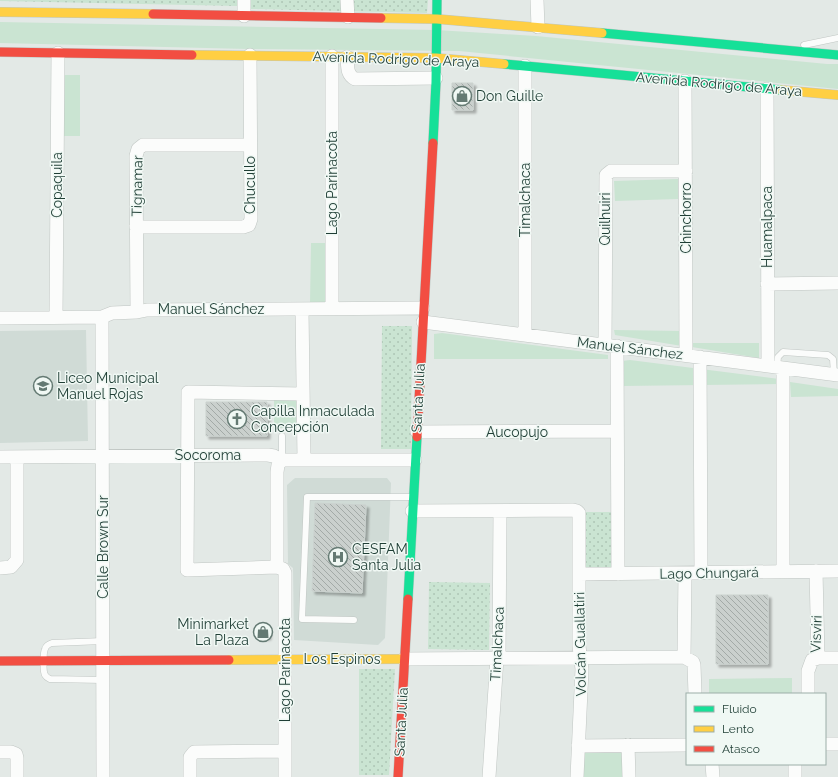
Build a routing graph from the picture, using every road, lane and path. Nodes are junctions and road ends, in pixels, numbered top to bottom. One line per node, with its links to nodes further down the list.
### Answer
1 (244, 0): 6 (street)
2 (347, 0): 7 (street)
3 (437, 0): 8 (main road, Santa Julia)
4 (537, 0): 9 (street)
5 (0, 12): 6 (main road)
6 (244, 16): 7 (main road)
7 (348, 18): 8 (main road)
8 (437, 19): 9 (main road); 18 (main road, Santa Julia)
9 (538, 27): 11 (main road)
10 (838, 38): 11 (lane)
11 (772, 49): 15 (main road)
12 (0, 52): 13 (main road, Avenida Rodrigo de Araya)
13 (58, 53): 14 (main road, Avenida Rodrigo de Araya); 33 (street, Copaquila)
14 (250, 55): 16 (main road, Avenida Rodrigo de Araya); 24 (street, Chucullo)
15 (838, 55)
16 (332, 56): 17 (main road, Avenida Rodrigo de Araya); 31 (street, Lago Parinacota)
17 (347, 57): 18 (main road, Avenida Rodrigo de Araya); 20 (street)
18 (436, 58): 19 (main road, Avenida Rodrigo de Araya); 20 (main road, Santa Julia)
19 (525, 66): 21 (main road, Avenida Rodrigo de Araya); 37 (street, Timalchaca)
20 (436, 78): 29 (main road, Santa Julia)
21 (685, 81): 22 (main road, Avenida Rodrigo de Araya); 25 (street, Chinchorro)
22 (767, 89): 23 (main road, Avenida Rodrigo de Araya); 28 (street, Huamalpaca)
23 (838, 95)
24 (250, 145): 26 (street, Tignamar); 26 (street, Chucullo)
25 (686, 171): 38 (street, Quilhuiri); 39 (street, Chinchorro)
26 (136, 227): 32 (street, Tignamar)
27 (838, 283): 28 (street)
28 (767, 284): 41 (street, Huamalpaca)
29 (423, 308): 31 (street, Manuel Sánchez); 36 (main road, Santa Julia)
30 (302, 309): 31 (street, Manuel Sánchez); 32 (street, Manuel Sánchez); 43 (street)
31 (332, 309)
32 (136, 312): 34 (street, Manuel Sánchez)
33 (56, 317): 34 (street, Manuel Sánchez); 35 (street, Manuel Sánchez)
34 (102, 317): 47 (street, Calle Brown Sur)
35 (0, 318)
36 (423, 322): 37 (street, Manuel Sánchez); 45 (main road, Santa Julia)
37 (525, 335): 38 (street, Manuel Sánchez)
38 (611, 346): 39 (street, Manuel Sánchez); 44 (street, Quilhuiri)
39 (686, 355): 40 (street, Manuel Sánchez)
40 (700, 357): 41 (street, Manuel Sánchez); 63 (street)
41 (776, 367): 42 (street, Manuel Sánchez); 42 (lane); 61 (street, Huamalpaca)
42 (836, 374)
43 (303, 394): 48 (street); 52 (street)
44 (617, 431): 45 (street, Aucopujo); 65 (street, Quilhuiri)
45 (417, 432): 53 (main road, Santa Julia)
46 (282, 436): 51 (lane)
47 (102, 456): 48 (street, Socoroma); 50 (street, Socoroma); 67 (street, Calle Brown Sur)
48 (188, 456): 51 (street, Socoroma); 58 (street)
49 (0, 457): 50 (street, Socoroma)
50 (17, 457): 57 (street)
51 (282, 460): 52 (street, Socoroma); 58 (street, Lago Parinacota)
52 (304, 460): 53 (street, Socoroma)
53 (415, 460): 54 (main road, Santa Julia)
54 (413, 497): 55 (main road, Santa Julia); 66 (lane)
55 (412, 511): 56 (street); 73 (main road, Santa Julia)
56 (500, 511): 64 (street, Volcán Guallatiri); 69 (street, Timalchaca)
57 (0, 568)
58 (277, 568): 74 (street, Lago Parinacota)
59 (816, 571): 60 (street, Lago Chungará); 61 (street, Lago Chungará); 71 (street, Visviri)
60 (838, 571)
61 (783, 572): 63 (street, Lago Chungará)
62 (685, 573): 63 (street, Lago Chungará); 65 (street, Lago Chungará); 68 (street)
63 (701, 573)
64 (579, 574): 65 (street, Lago Chungará); 70 (street, Volcán Guallatiri)
65 (618, 574)
66 (354, 620)
67 (103, 641): 76 (lane); 77 (street, Calle Brown Sur)
68 (684, 657): 70 (street, Los Espinos); 79 (street)
69 (497, 658): 70 (street, Los Espinos); 73 (street, Los Espinos); 95 (street, Timalchaca)
70 (581, 658): 85 (street, Volcán Guallatiri)
71 (818, 658): 72 (street); 80 (street, Visviri)
72 (838, 658)
73 (404, 659): 74 (main road, Los Espinos); 94 (main road, Santa Julia)
74 (285, 660): 77 (main road, Los Espinos); 86 (street, Lago Parinacota)
75 (0, 661): 76 (main road, Los Espinos)
76 (44, 661): 77 (main road, Los Espinos); 78 (lane)
77 (103, 661): 78 (street, Calle Brown Sur)
78 (103, 680): 91 (street, Calle Brown Sur)
79 (695, 693)
80 (808, 693)
81 (826, 744): 82 (street)
82 (838, 744)
83 (628, 745): 84 (street); 85 (street); 97 (street)
84 (686, 745)
85 (578, 746): 96 (street, Volcán Guallatiri)
86 (285, 751): 92 (street); 93 (street, Lago Parinacota)
87 (0, 752): 90 (street)
88 (712, 765): 98 (street)
89 (795, 765): 99 (street)
90 (17, 777)
91 (104, 777)
92 (190, 777)
93 (285, 777)
94 (398, 777)
95 (489, 777)
96 (577, 777)
97 (629, 777)
98 (713, 777)
99 (795, 777)

